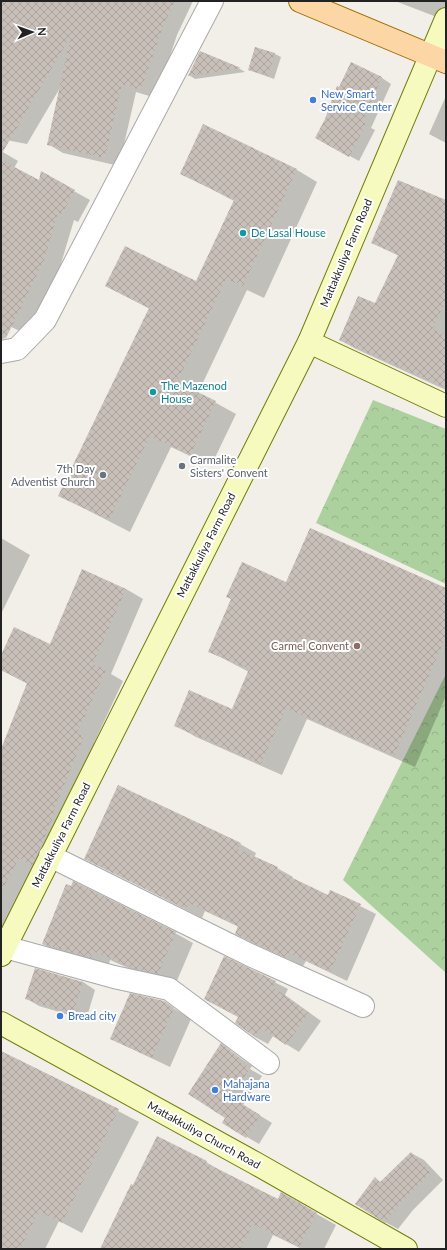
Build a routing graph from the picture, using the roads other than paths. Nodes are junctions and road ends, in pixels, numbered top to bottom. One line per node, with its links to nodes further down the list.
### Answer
1 (212, 1): 6 (street)
2 (300, 1): 4 (main road)
3 (446, 19): 4 (street, Mattakkuliya Farm Road)
4 (438, 59): 5 (street, Mattakkuliya Farm Road)
5 (309, 342): 7 (street); 8 (street, Mattakkuliya Farm Road)
6 (1, 352)
7 (446, 406)
8 (50, 856): 9 (street, Mattakkuliya Farm Road); 10 (street)
9 (3, 951): 12 (street)
10 (363, 1006)
11 (1, 1023): 13 (street, Mattakkuliya Church Road)
12 (268, 1063)
13 (406, 1249)

